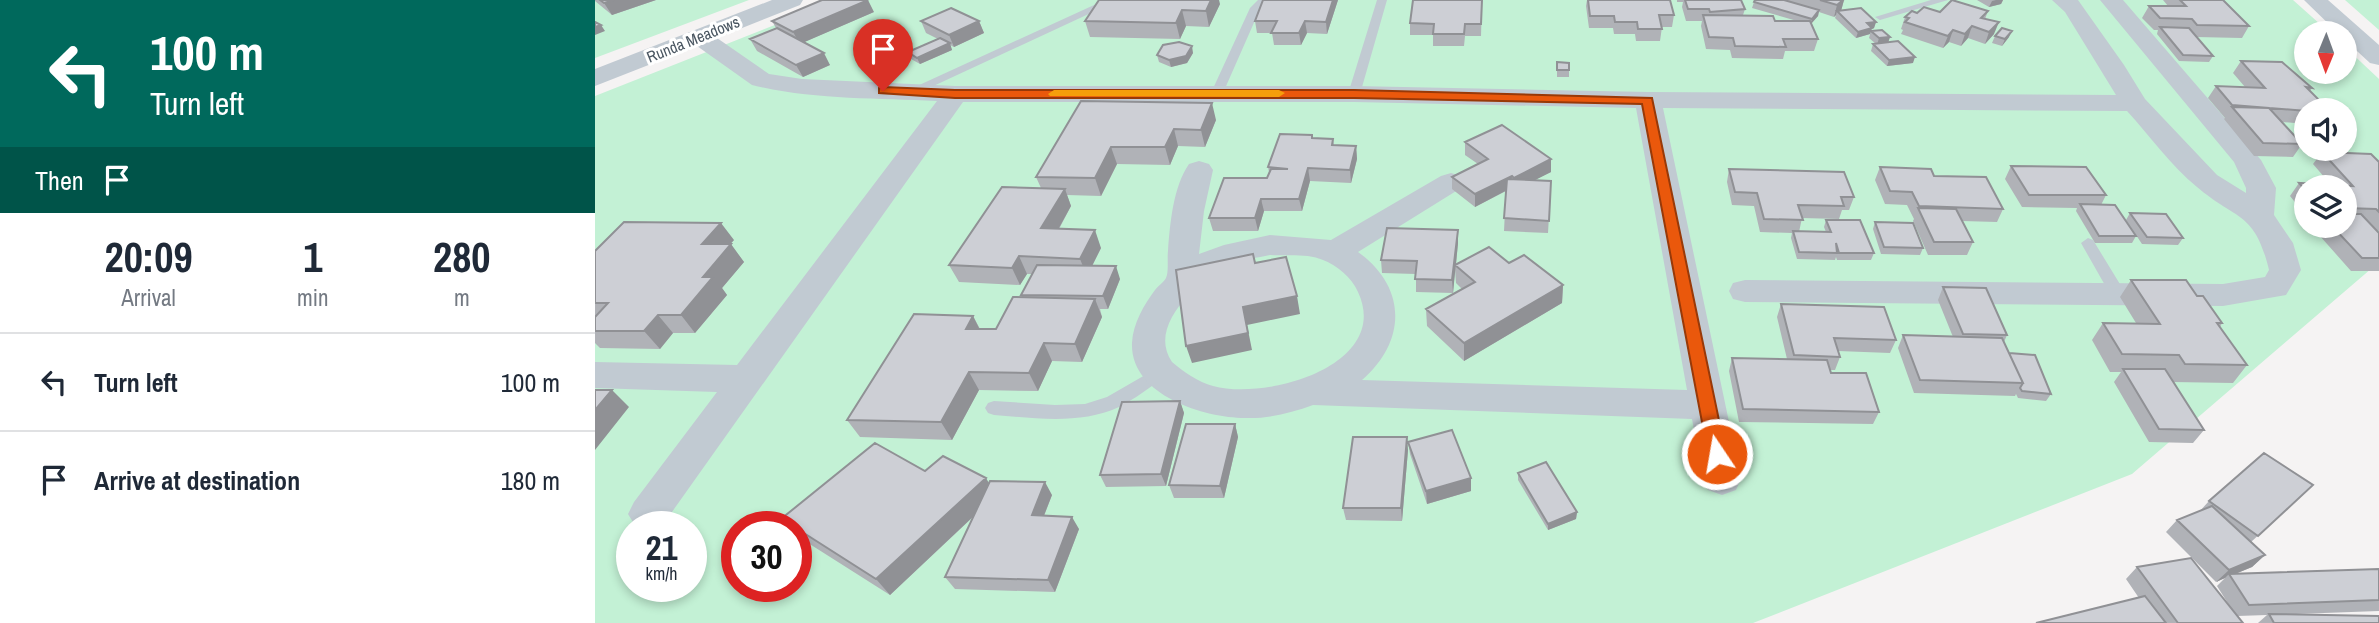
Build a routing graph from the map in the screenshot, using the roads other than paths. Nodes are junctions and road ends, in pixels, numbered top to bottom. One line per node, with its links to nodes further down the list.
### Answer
1 (792, 0): 10 (street, Runda Meadows)
2 (1264, 0): 14 (lane)
3 (1382, 0): 16 (lane)
4 (1943, 0): 9 (lane)
5 (2063, 0): 18 (street)
6 (2112, 0): 21 (street)
7 (2315, 0): 11 (street)
8 (1104, 3): 13 (lane)
9 (1880, 17)
10 (698, 36): 12 (street, Runda Meadows); 13 (street)
11 (2379, 58)
12 (595, 78)
13 (910, 92): 15 (street)
14 (1217, 93): 15 (street); 16 (street)
15 (955, 94): 29 (street)
16 (1354, 94): 17 (street)
17 (1648, 100): 18 (street); 31 (street)
18 (2134, 103): 21 (street)
19 (1199, 170): 24 (street)
20 (1451, 182): 23 (street)
21 (2259, 215): 26 (street)
22 (2088, 243): 26 (lane)
23 (1334, 252): 24 (street); 30 (street)
24 (1182, 279): 27 (street)
25 (1745, 291): 26 (street)
26 (2118, 294)
27 (1159, 373): 30 (street); 32 (lane)
28 (595, 375): 29 (street)
29 (748, 379): 34 (street)
30 (1314, 392): 31 (street)
31 (1707, 405): 33 (street)
32 (995, 408)
33 (1722, 479)
34 (650, 511)

